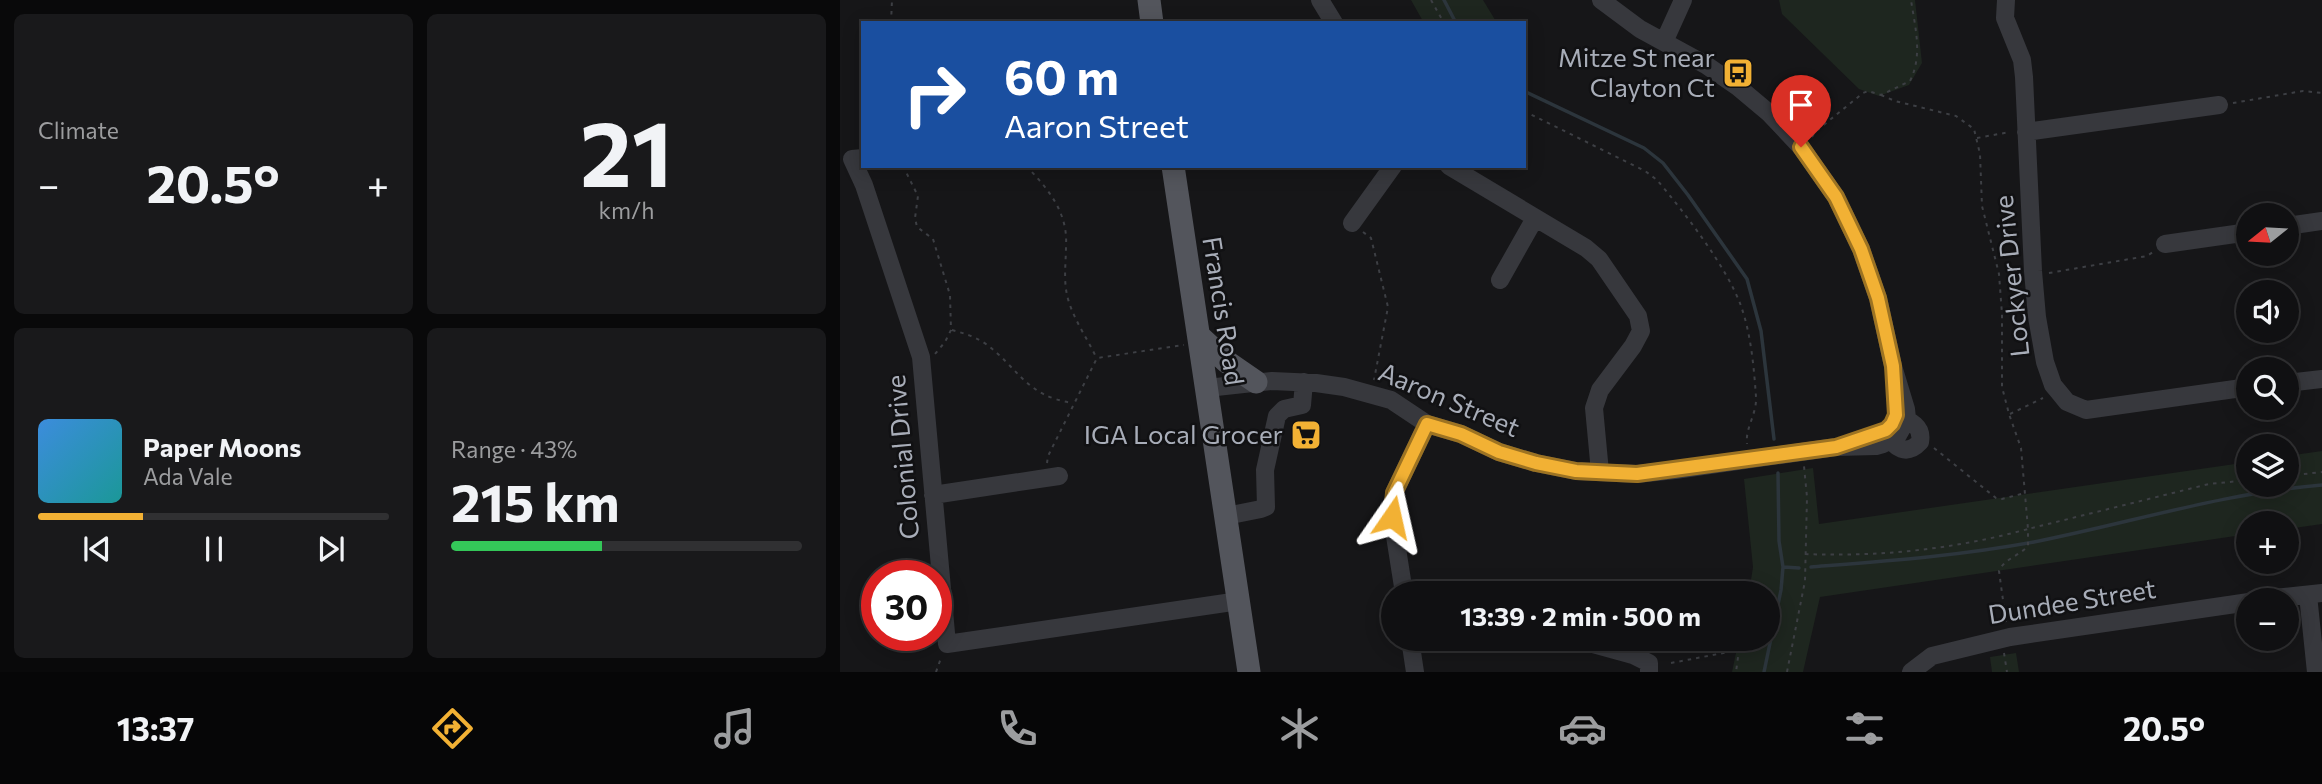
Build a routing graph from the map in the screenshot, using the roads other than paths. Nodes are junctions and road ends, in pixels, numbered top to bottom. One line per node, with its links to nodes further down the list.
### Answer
1 (1149, 0): 6 (main road)
2 (1320, 0): 7 (street)
3 (1601, 0): 8 (street)
4 (1683, 0): 8 (street)
5 (2006, 0): 10 (street, Lockyer Drive)
6 (1152, 21)
7 (1333, 21)
8 (1664, 42): 30 (street)
9 (2219, 105): 10 (street)
10 (2026, 132): 28 (street, Lockyer Drive)
11 (861, 158): 33 (street, Colonial Drive)
12 (1173, 168): 22 (main road, Francis Road)
13 (1392, 168): 17 (street)
14 (1452, 168): 15 (street)
15 (1535, 218): 21 (street); 31 (street)
16 (2322, 221): 18 (street)
17 (1352, 223)
18 (2300, 224)
19 (2236, 234): 20 (street)
20 (2165, 244)
21 (1500, 280)
22 (1192, 340): 26 (main road); 27 (main road, Francis Road)
23 (2322, 379): 25 (street)
24 (1304, 382): 26 (street, Aaron Street); 29 (street, Aaron Street); 34 (street)
25 (2299, 382)
26 (1256, 383): 27 (street, Aaron Street)
27 (1207, 388): 34 (main road, Francis Road)
28 (2236, 389)
29 (1427, 424): 31 (street, Aaron Street); 35 (street)
30 (1895, 427): 30 (street); 31 (street, Aaron Street)
31 (1601, 472)
32 (1054, 477): 33 (street)
33 (933, 495): 37 (street, Colonial Drive)
34 (1226, 516): 37 (main road, Francis Road)
35 (1402, 581)
36 (2315, 594): 45 (street)
37 (1239, 601): 41 (main road, Francis Road)
38 (2236, 603): 44 (street, Dundee Street)
39 (1412, 651): 42 (street)
40 (1618, 651): 43 (street)
41 (1250, 672)
42 (1415, 672)
43 (1649, 672)
44 (1911, 672)
45 (2316, 672)

